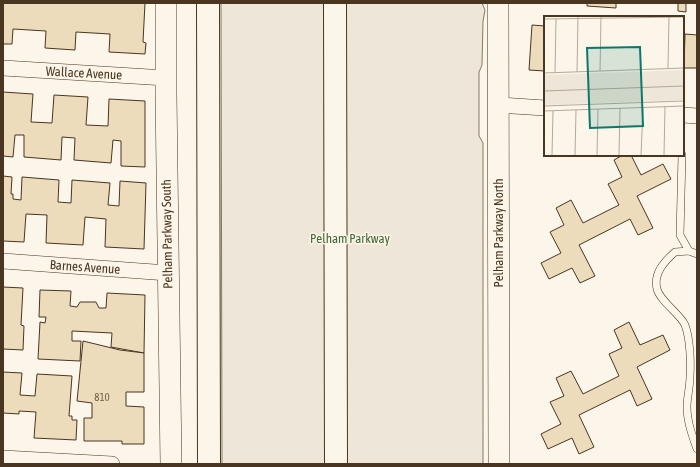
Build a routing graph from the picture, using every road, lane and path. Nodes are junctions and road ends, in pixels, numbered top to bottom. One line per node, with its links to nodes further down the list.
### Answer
1 (166, 3): 6 (street, Pelham Parkway South)
2 (208, 3): 20 (main road)
3 (335, 3): 21 (main road)
4 (498, 3): 7 (street, Pelham Parkway North)
5 (3, 68): 6 (street, Wallace Avenue)
6 (166, 78): 15 (street, Pelham Parkway South)
7 (498, 106): 8 (street); 22 (street, Pelham Parkway North)
8 (544, 108)
9 (684, 115): 10 (street)
10 (697, 116)
11 (682, 156): 12 (lane)
12 (689, 251): 13 (lane); 16 (lane)
13 (697, 254)
14 (3, 261): 15 (street, Barnes Avenue)
15 (168, 273): 19 (street, Pelham Parkway South)
16 (697, 449)
17 (3, 458): 18 (street)
18 (112, 464)
19 (171, 464)
20 (209, 464)
21 (336, 464)
22 (499, 464)

